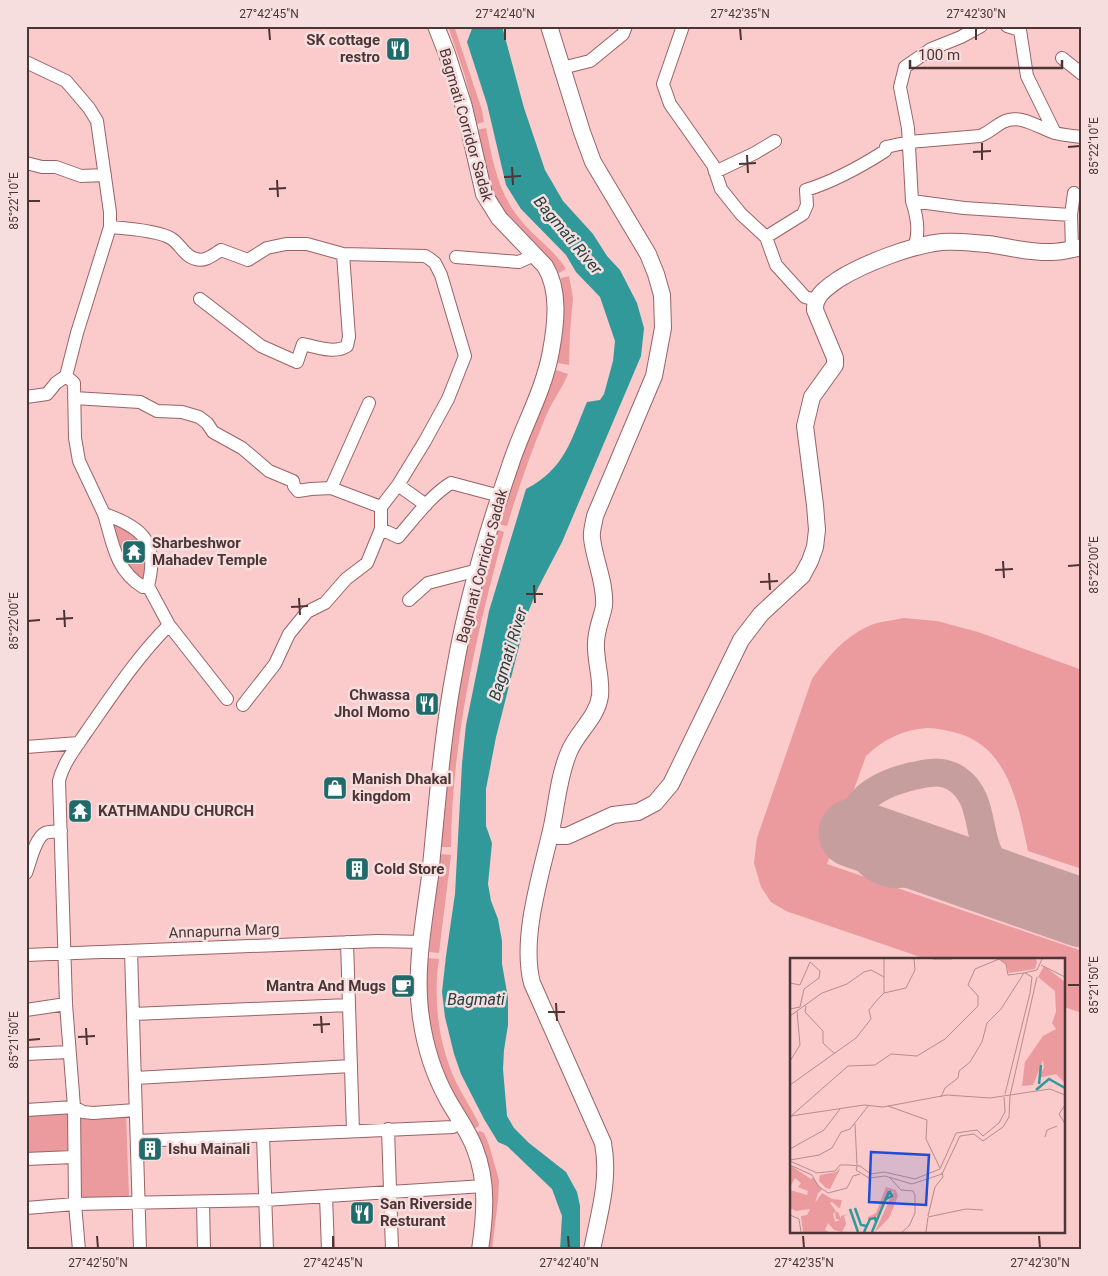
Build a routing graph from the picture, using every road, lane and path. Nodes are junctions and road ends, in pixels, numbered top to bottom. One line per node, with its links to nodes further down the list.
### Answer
1 (436, 26): 26 (main road, Bagmati Corridor Sadak)
2 (549, 26): 9 (main road)
3 (626, 26): 9 (street)
4 (683, 26): 16 (street)
5 (981, 26): 14 (street)
6 (1007, 26): 11 (street)
7 (1062, 58): 10 (street)
8 (27, 63): 17 (street)
9 (562, 68): 49 (main road)
10 (1082, 74)
11 (1055, 133): 12 (street); 14 (street)
12 (1082, 137)
13 (775, 141): 16 (street)
14 (909, 142): 19 (street); 22 (street)
15 (26, 163): 17 (street)
16 (715, 172): 22 (street)
17 (105, 175): 21 (street)
18 (1074, 193): 20 (street)
19 (912, 201): 20 (street); 23 (street)
20 (1071, 215): 24 (street)
21 (110, 227): 25 (street); 30 (street)
22 (766, 237): 29 (street)
23 (914, 247): 24 (main road); 29 (main road)
24 (1077, 248)
25 (343, 254): 28 (street); 34 (street)
26 (534, 255): 27 (street); 36 (main road, Bagmati Corridor Sadak)
27 (456, 257)
28 (200, 300)
29 (816, 300): 49 (main road)
30 (66, 376): 31 (street); 32 (street)
31 (26, 397)
32 (74, 398): 35 (street); 39 (street)
33 (368, 403): 35 (street)
34 (398, 485): 37 (street); 38 (street)
35 (332, 488): 38 (street)
36 (500, 496): 37 (street); 41 (main road, Bagmati Corridor Sadak)
37 (426, 505): 40 (street)
38 (381, 507): 40 (street)
39 (104, 514): 42 (street); 42 (street)
40 (381, 529): 46 (street)
41 (478, 570): 43 (street); 53 (main road, Bagmati Corridor Sadak)
42 (148, 586): 44 (street)
43 (409, 600)
44 (169, 625): 45 (street); 47 (street)
45 (227, 699)
46 (243, 705)
47 (79, 743): 48 (street); 50 (street)
48 (26, 747)
49 (551, 830): 90 (main road)
50 (61, 831): 51 (street); 55 (street)
51 (26, 873)
52 (347, 942): 53 (street, Annapurna Marg); 54 (street, Annapurna Marg); 58 (street)
53 (422, 942): 68 (main road, Bagmati Corridor Sadak)
54 (131, 951): 55 (street, Annapurna Marg); 60 (street)
55 (64, 953): 56 (street, Annapurna Marg); 57 (street)
56 (26, 955)
57 (66, 1004): 59 (street); 61 (street)
58 (349, 1005): 60 (street); 63 (street)
59 (26, 1010)
60 (132, 1014): 64 (street)
61 (69, 1052): 62 (street); 65 (street)
62 (26, 1054)
63 (351, 1066): 64 (street); 70 (street)
64 (134, 1078): 67 (street)
65 (74, 1107): 66 (street); 67 (street); 73 (street)
66 (26, 1110)
67 (136, 1110): 72 (street)
68 (460, 1121): 69 (street); 75 (main road, Bagmati Corridor Sadak)
69 (388, 1129): 70 (street); 76 (street)
70 (354, 1131): 71 (street)
71 (263, 1136): 72 (street); 78 (street)
72 (137, 1141): 80 (street)
73 (74, 1157): 74 (street); 81 (street)
74 (26, 1158)
75 (484, 1186): 76 (street); 89 (main road, Bagmati Corridor Sadak)
76 (390, 1192): 77 (street); 88 (street)
77 (326, 1196): 78 (street); 87 (street)
78 (265, 1200): 79 (street); 86 (street)
79 (203, 1202): 80 (street); 85 (street)
80 (138, 1203): 81 (street); 84 (street)
81 (75, 1204): 82 (street); 83 (street)
82 (26, 1208)
83 (79, 1250)
84 (140, 1250)
85 (204, 1250)
86 (267, 1250)
87 (328, 1250)
88 (392, 1250)
89 (480, 1250)
90 (592, 1250)

